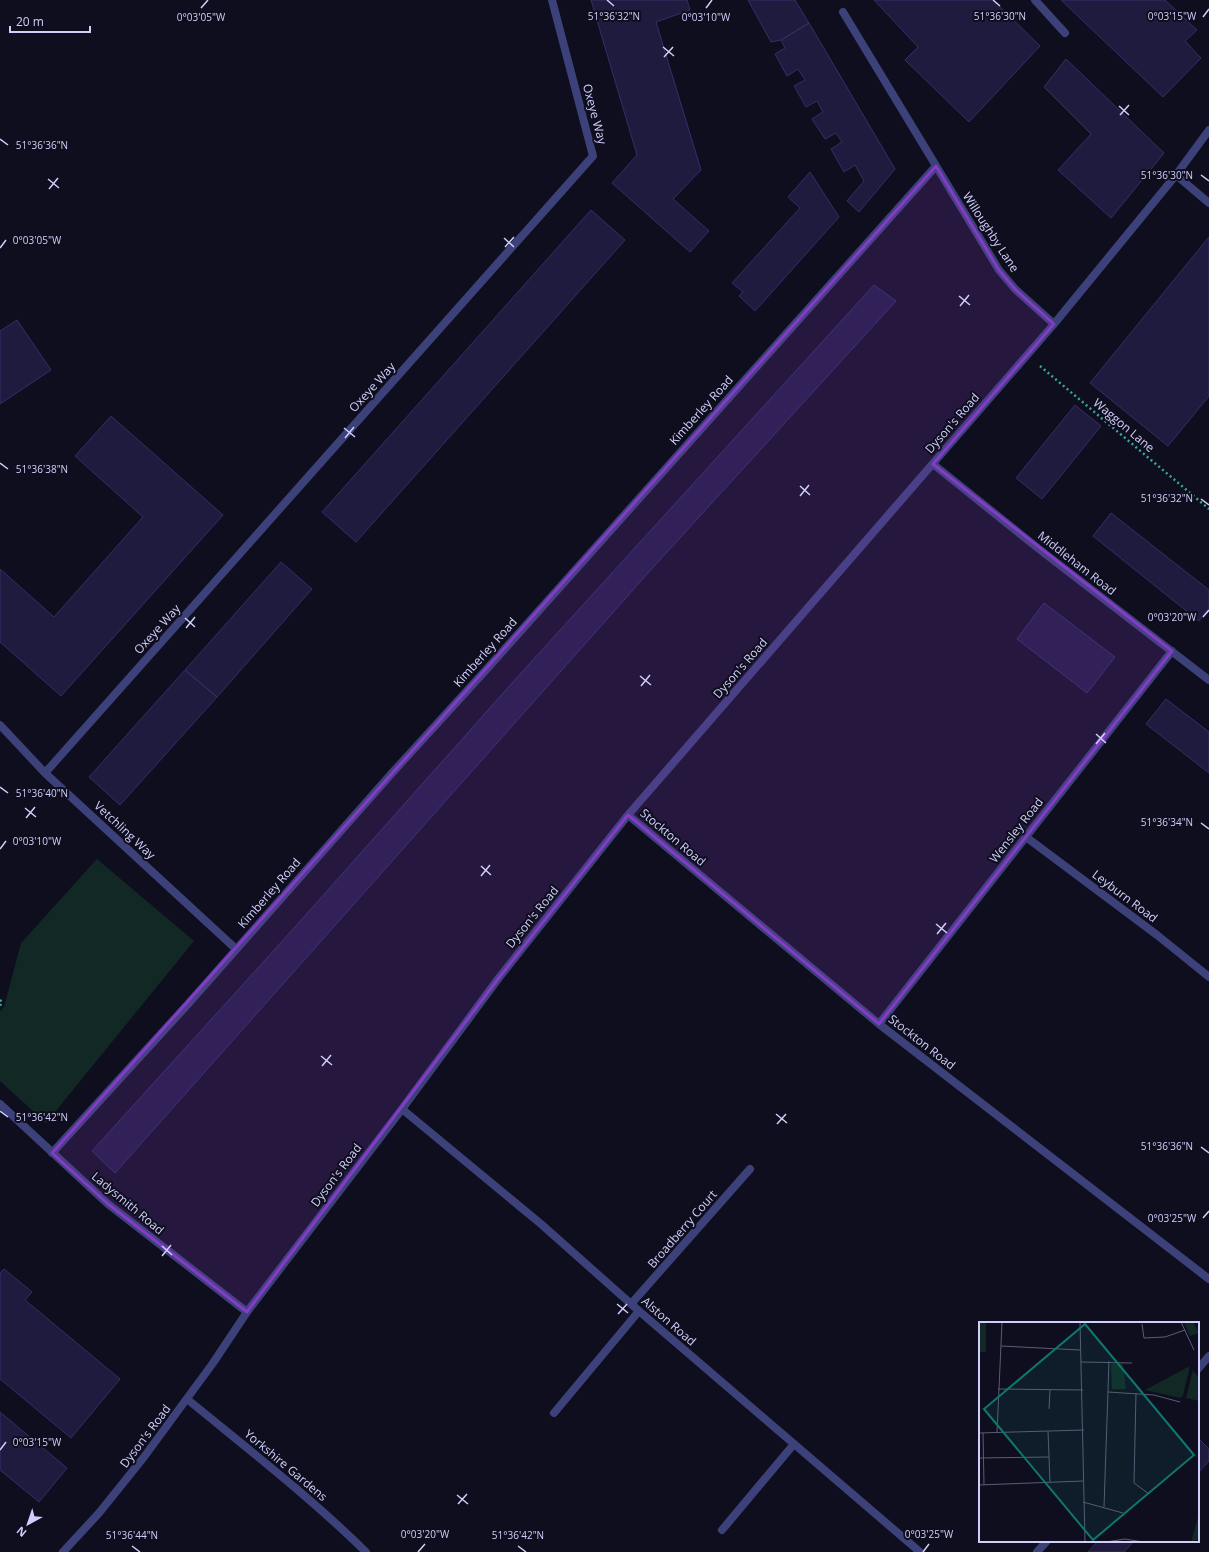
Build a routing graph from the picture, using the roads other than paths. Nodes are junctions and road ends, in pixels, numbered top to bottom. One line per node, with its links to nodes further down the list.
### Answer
1 (552, 0): 14 (street, Oxeye Way)
2 (1035, 0): 4 (street)
3 (843, 12): 6 (street, Willoughby Lane)
4 (1065, 32)
5 (1209, 130): 7 (street)
6 (936, 166): 9 (street, Willoughby Lane); 17 (street, Kimberley Road)
7 (1176, 175): 8 (street); 9 (street)
8 (1209, 203)
9 (1054, 324): 10 (street, Dyson's Road)
10 (933, 464): 11 (street, Middleham Road); 15 (street, Dyson's Road)
11 (1172, 651): 12 (street, Middleham Road); 16 (street, Wensley Road)
12 (1209, 680)
13 (0, 725): 14 (street, Vetchling Way)
14 (46, 773): 17 (street, Vetchling Way)
15 (628, 816): 19 (street, Stockton Road); 21 (street, Dyson's Road)
16 (1026, 838): 18 (street, Leyburn Road); 19 (street, Wensley Road)
17 (236, 949): 22 (street, Kimberley Road)
18 (1209, 977)
19 (879, 1024): 24 (street, Stockton Road)
20 (0, 1104): 22 (street, Ladysmith Road)
21 (402, 1109): 25 (street, Alston Road); 27 (street, Dyson's Road)
22 (52, 1153): 27 (street, Ladysmith Road)
23 (750, 1169): 25 (street, Broadberry Court)
24 (1209, 1279)
25 (632, 1304): 26 (street, Alston Road)
26 (639, 1311): 31 (street); 32 (street, Alston Road)
27 (247, 1312): 30 (street, Dyson's Road)
28 (1209, 1356): 29 (street)
29 (1199, 1369)
30 (188, 1400): 35 (street, Dyson's Road); 36 (street, Yorkshire Gardens)
31 (554, 1413)
32 (794, 1444): 33 (street); 37 (street, Alston Road)
33 (722, 1530)
34 (1046, 1542): 38 (street)
35 (63, 1552)
36 (366, 1552)
37 (920, 1552)
38 (1037, 1552)

